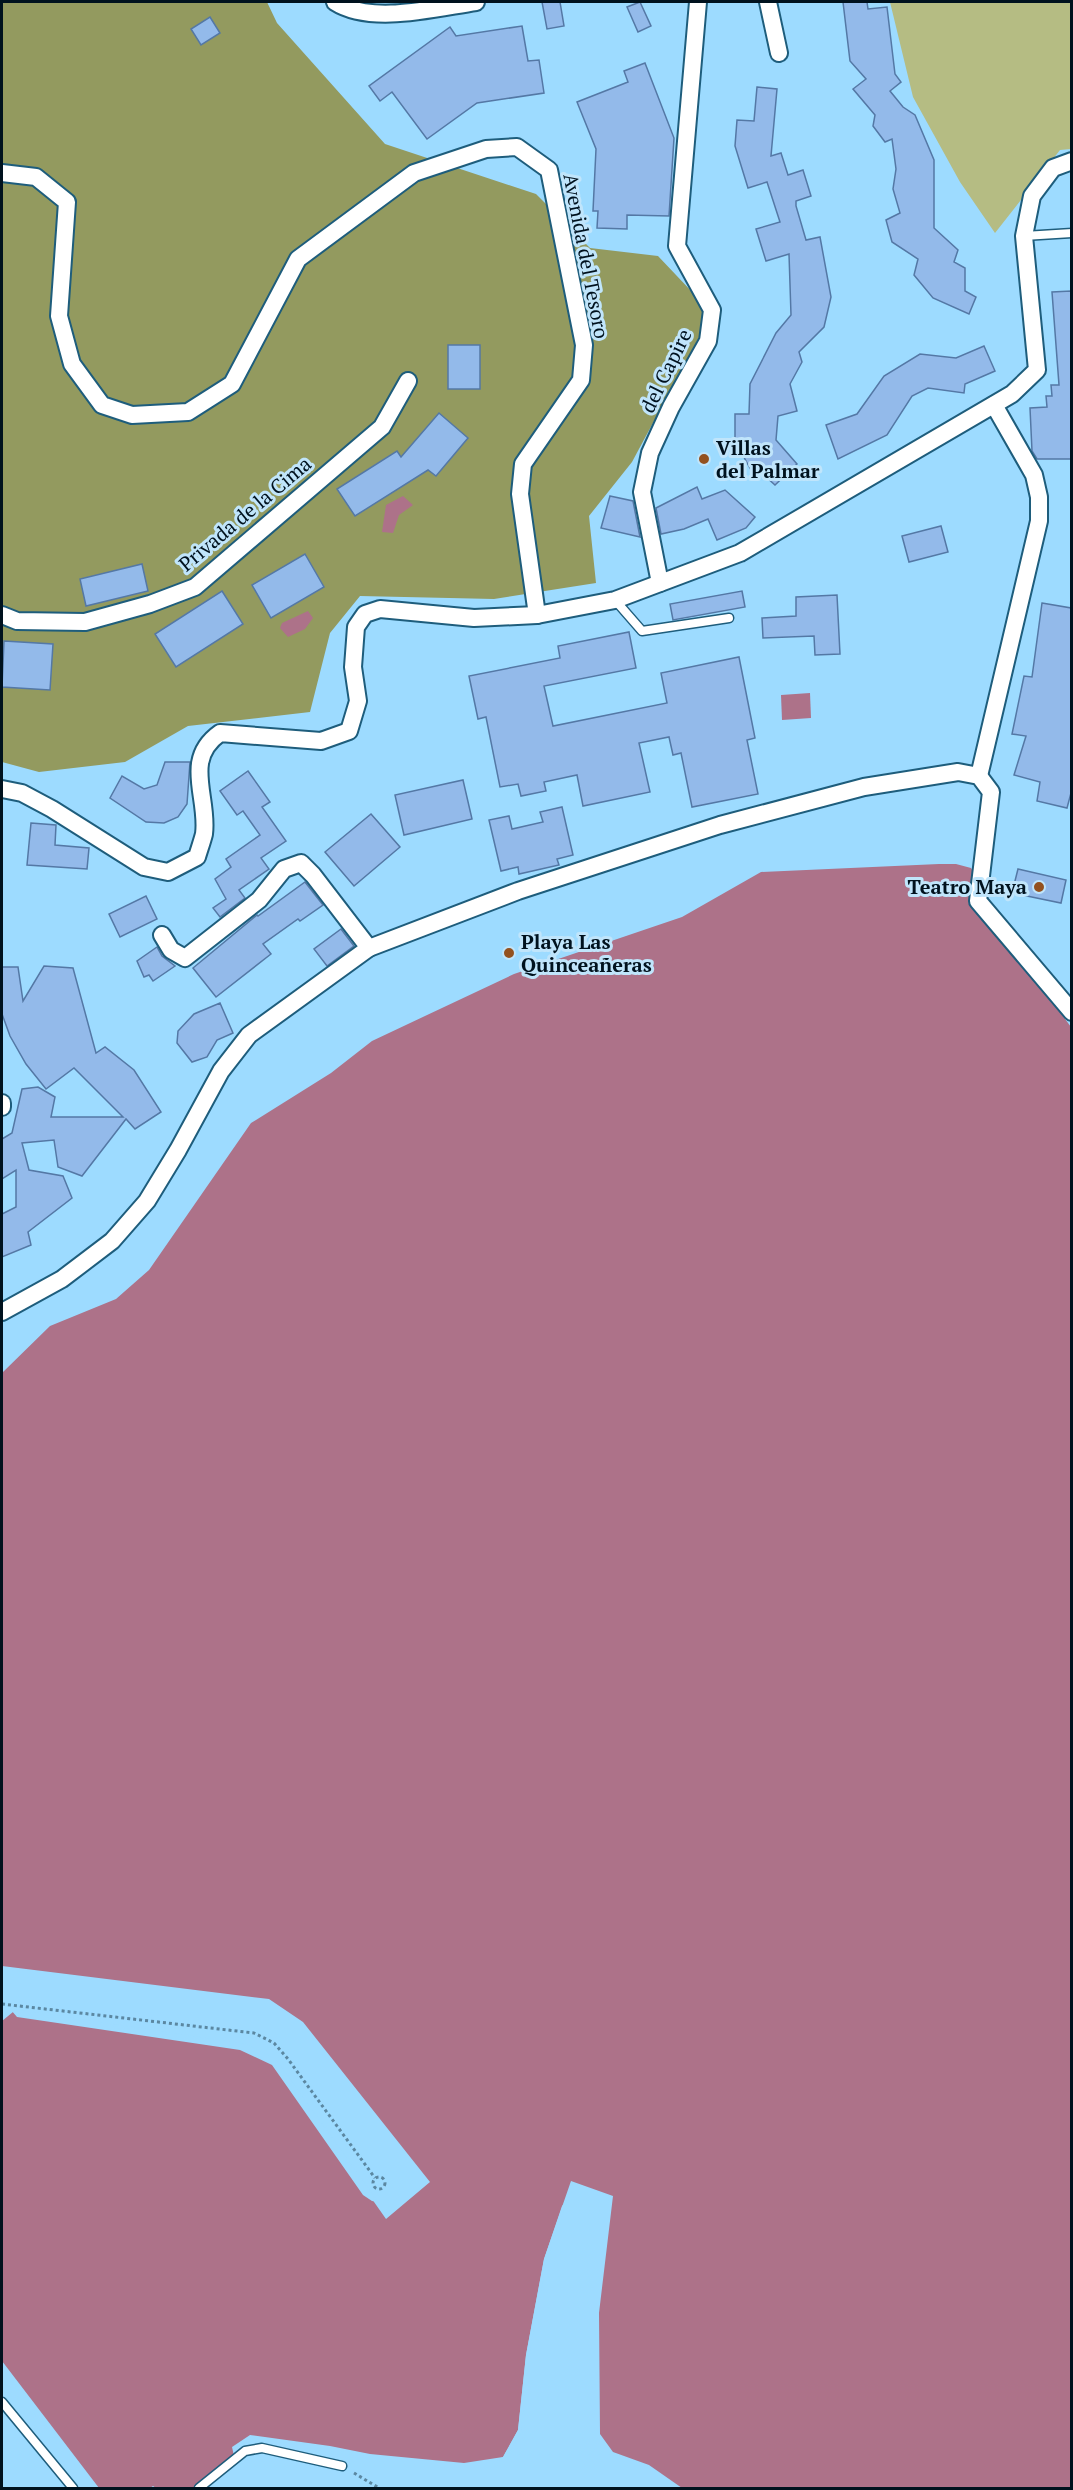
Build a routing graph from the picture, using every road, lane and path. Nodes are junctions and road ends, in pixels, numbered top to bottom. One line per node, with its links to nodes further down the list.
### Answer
1 (335, 2): 5 (street)
2 (476, 2): 5 (street)
3 (698, 2): 13 (street, del Capire)
4 (768, 2): 6 (street)
5 (421, 6)
6 (779, 53)
7 (1071, 161): 10 (street)
8 (2, 174): 16 (street, Avenida del Tesoro)
9 (1071, 233): 10 (lane)
10 (1024, 236): 12 (street)
11 (408, 381): 15 (street, Privada de la Cima)
12 (994, 405): 13 (street); 18 (street)
13 (660, 583): 14 (street)
14 (615, 600): 16 (street); 17 (lane)
15 (2, 615)
16 (537, 615): 19 (street)
17 (729, 618)
18 (979, 776): 21 (street); 22 (street)
19 (2, 789)
20 (162, 935): 21 (street)
21 (369, 948): 23 (street)
22 (1071, 1012)
23 (2, 1312)
24 (2, 2004): 25 (path)
25 (375, 2178): 25 (path)
26 (2, 2402): 28 (lane)
27 (342, 2466): 29 (lane); 30 (path)
28 (73, 2488)
29 (199, 2488)
30 (379, 2488)

